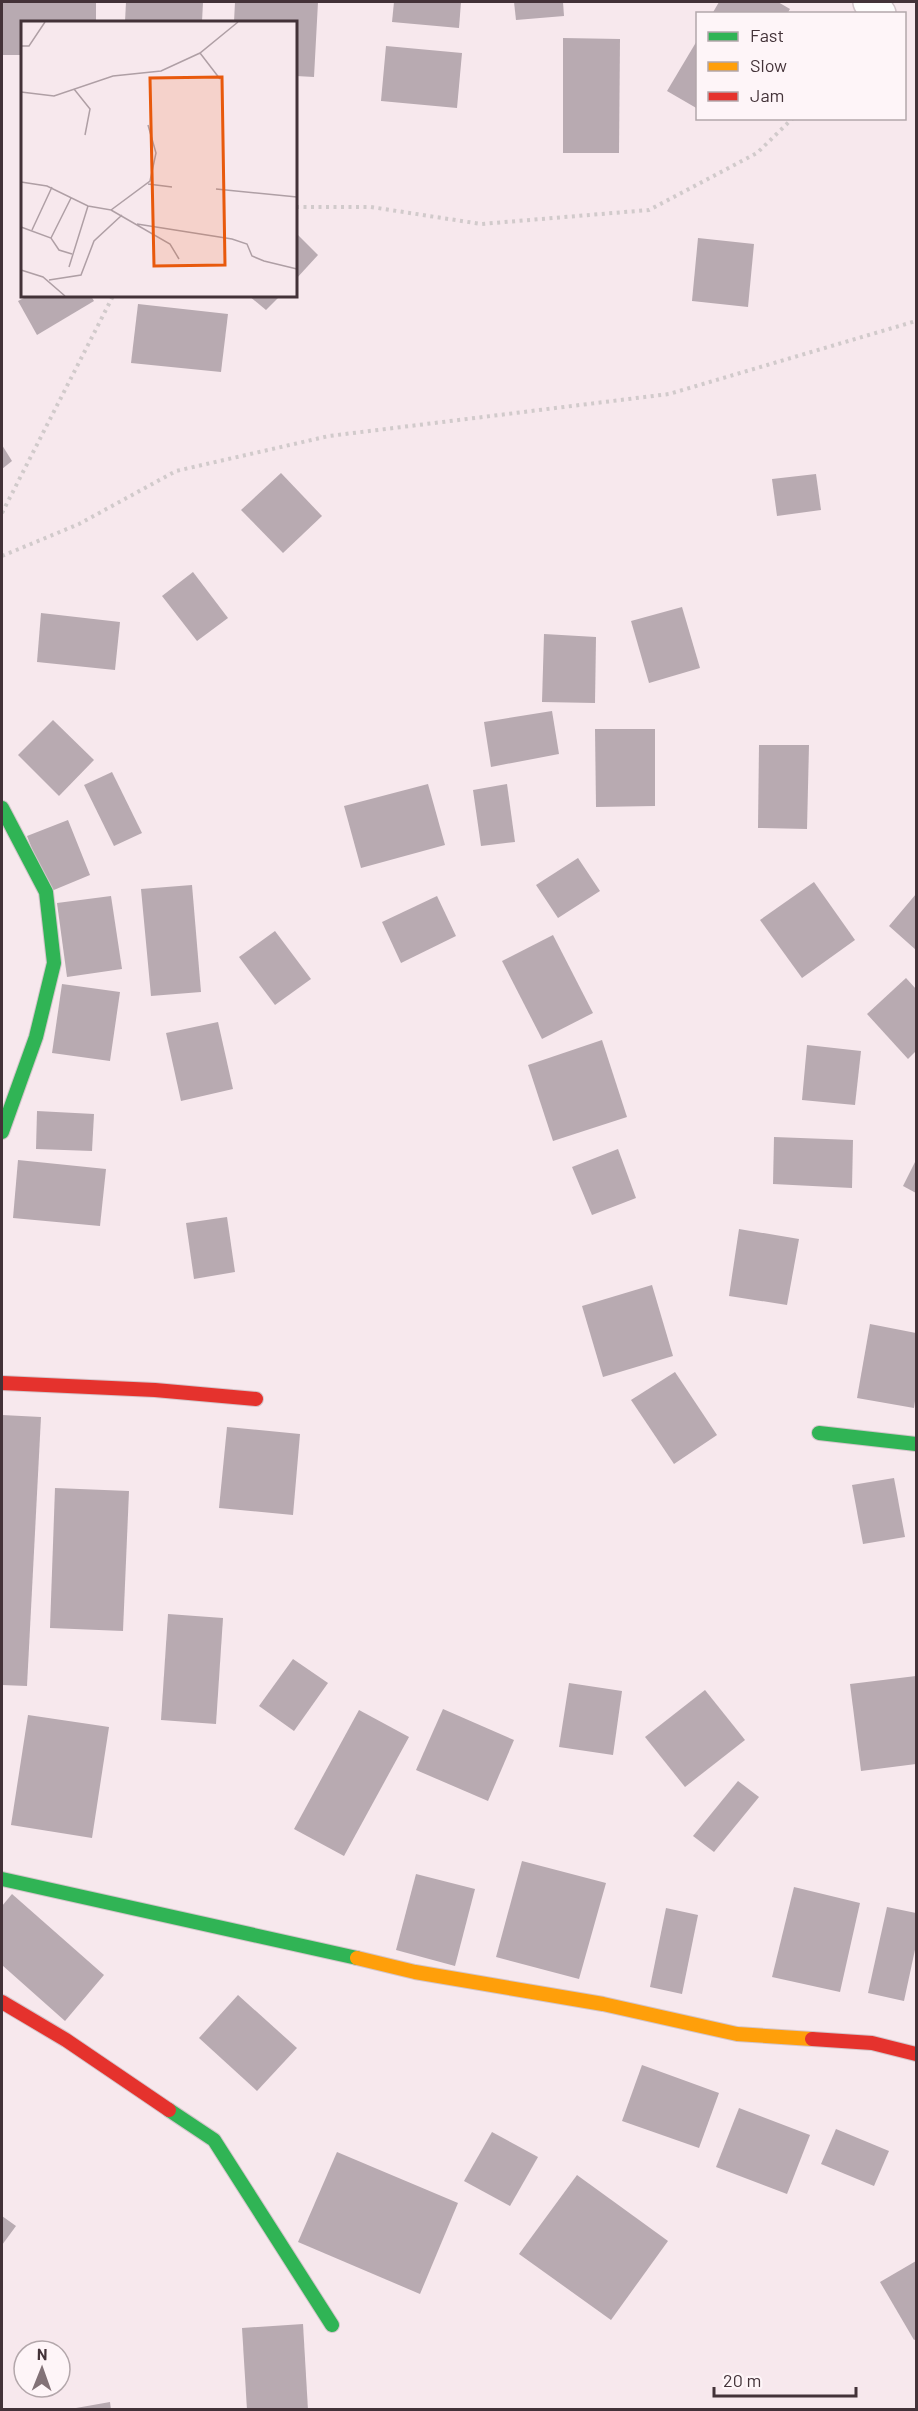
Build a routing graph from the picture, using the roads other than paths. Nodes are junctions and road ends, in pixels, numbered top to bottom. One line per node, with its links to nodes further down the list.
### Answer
1 (2, 808): 2 (street)
2 (2, 1131)
3 (2, 1383): 4 (street)
4 (256, 1399)
5 (819, 1433): 6 (street)
6 (916, 1444)
7 (2, 1879): 9 (street)
8 (2, 2002): 10 (street)
9 (916, 2054)
10 (332, 2325)

